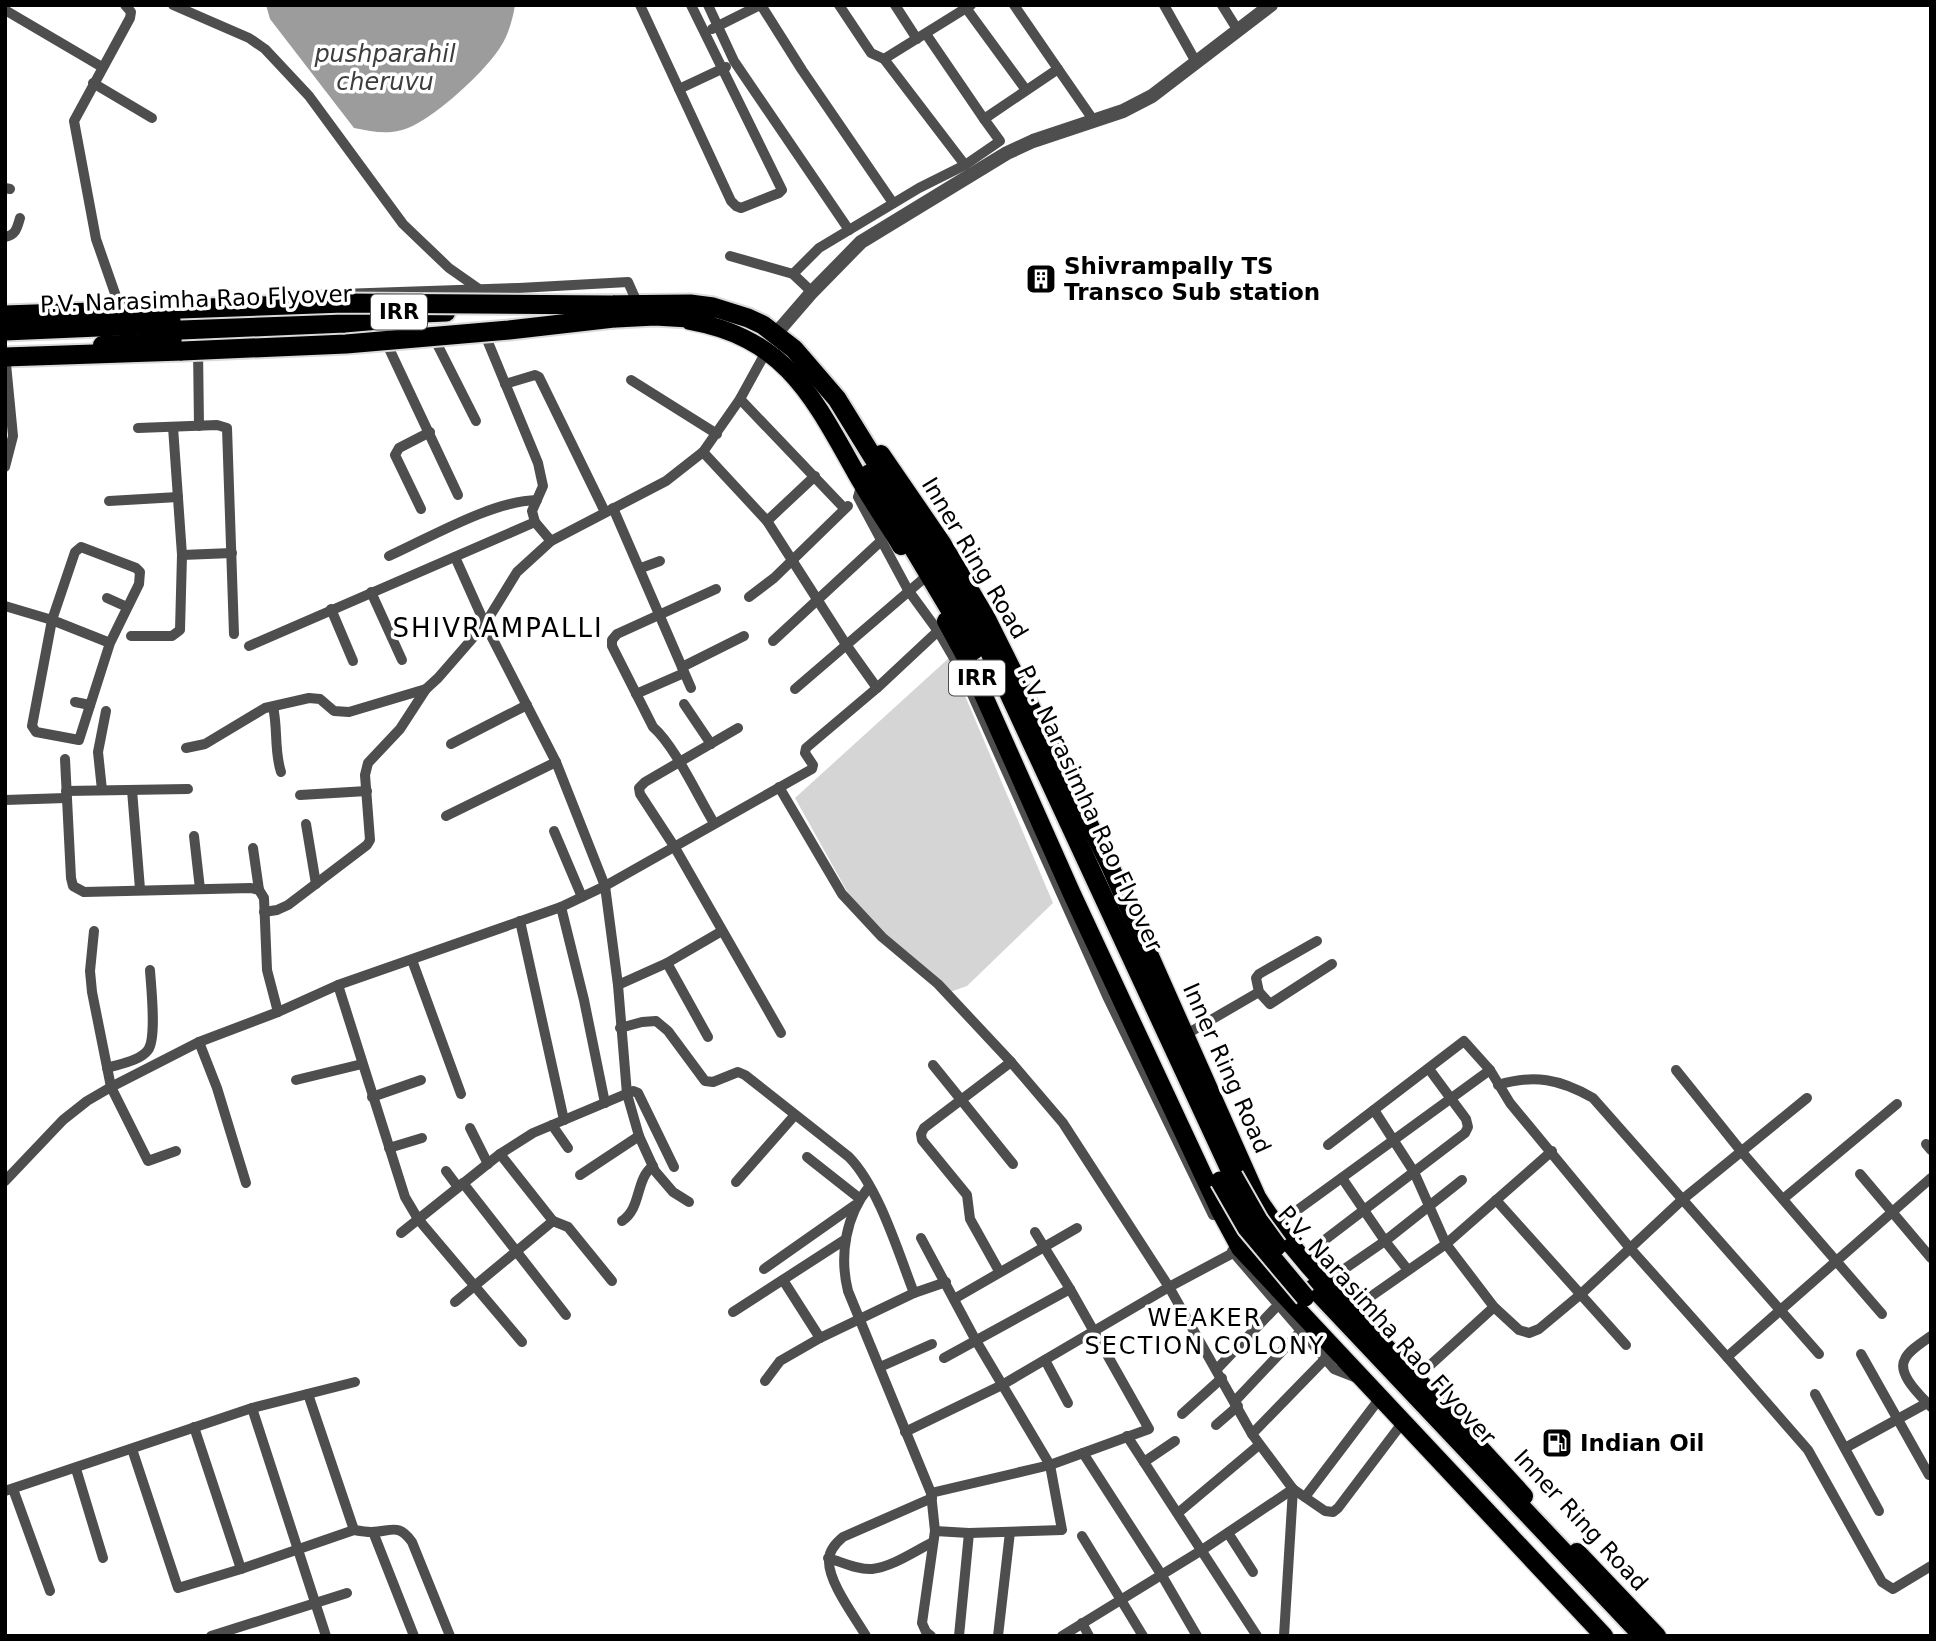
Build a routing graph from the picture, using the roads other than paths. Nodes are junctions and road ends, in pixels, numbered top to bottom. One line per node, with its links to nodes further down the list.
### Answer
1 (125, 5): 22 (street)
2 (173, 5): 44 (street)
3 (640, 5): 26 (street)
4 (691, 5): 17 (street)
5 (708, 5): 15 (street)
6 (760, 5): 15 (street); 37 (street)
7 (839, 5): 19 (street)
8 (895, 5): 18 (street)
9 (1014, 5): 24 (street)
10 (1164, 5): 21 (street)
11 (1222, 5): 16 (street)
12 (1271, 5): 16 (street)
13 (961, 8): 18 (street); 27 (street)
14 (5, 10): 22 (street)
15 (718, 26): 17 (street); 20 (street)
16 (1237, 29): 21 (street)
17 (704, 33): 23 (street)
18 (922, 36): 19 (street); 29 (street)
19 (884, 59): 31 (street)
20 (734, 61): 23 (street); 39 (street)
21 (1196, 62): 30 (street)
22 (102, 67): 25 (street)
23 (722, 69): 26 (street); 36 (street)
24 (1058, 69): 27 (street); 30 (street)
25 (93, 83): 28 (street); 48 (street)
26 (679, 89): 36 (street)
27 (1026, 90): 29 (street)
28 (152, 118)
29 (984, 119): 31 (street)
30 (1094, 121): 35 (street)
31 (965, 164): 33 (street)
32 (708, 170): 36 (street)
33 (931, 181): 34 (street); 35 (street)
34 (919, 188): 35 (street); 37 (street)
35 (934, 198): 43 (street)
36 (731, 201)
37 (894, 203): 39 (street)
38 (20, 218): 40 (street)
39 (849, 230): 42 (street)
40 (5, 237)
41 (730, 256): 42 (street)
42 (793, 274): 45 (street)
43 (831, 275): 45 (street); 57 (street)
44 (479, 289): 46 (street); 47 (street)
45 (812, 292): 57 (street)
46 (198, 299): 48 (street); 52 (street)
47 (636, 300): 52 (main road, Inner Ring Road / IRR); 57 (main road, Inner Ring Road / IRR)
48 (118, 302): 49 (street)
49 (5, 306)
50 (614, 312): 51 (highway, bridge); 55 (highway, P.V. Narasimha Rao Flyover, bridge); 58 (highway, P.V. Narasimha Rao Flyover, bridge); 59 (highway, bridge); 363 (highway, P.V. Narasimha Rao Flyover, bridge); 364 (highway, P.V. Narasimha Rao Flyover, bridge)
51 (5, 315)
52 (200, 320): 55 (main road, Inner Ring Road / IRR)
53 (481, 326): 54 (main road, IRR); 61 (main road, IRR); 65 (street)
54 (430, 328): 56 (main road, IRR); 67 (street)
55 (5, 329)
56 (380, 331): 59 (main road, IRR); 71 (street)
57 (783, 331): 174 (main road, Inner Ring Road / IRR)
58 (5, 345)
59 (196, 347): 60 (main road, IRR); 62 (highway); 63 (street); 68 (street); 68 (street)
60 (5, 350)
61 (767, 350): 66 (street); 76 (main road, IRR)
62 (5, 356)
63 (6, 364): 74 (street)
64 (631, 380): 72 (street)
65 (505, 384): 80 (street); 83 (street)
66 (740, 399): 72 (street); 75 (street)
67 (475, 421)
68 (202, 426): 69 (street); 88 (street)
69 (173, 427): 70 (street); 78 (street)
70 (138, 428)
71 (430, 432): 77 (street); 82 (street)
72 (717, 434): 73 (street)
73 (703, 452): 83 (street); 84 (street)
74 (5, 467)
75 (815, 476): 81 (street); 84 (street)
76 (860, 491): 81 (street); 87 (street); 95 (main road, IRR)
77 (458, 495)
78 (178, 496): 79 (street); 89 (street)
79 (109, 500)
80 (537, 500): 85 (street); 90 (street)
81 (844, 508): 92 (street)
82 (421, 509)
83 (609, 510): 86 (street); 94 (street)
84 (767, 521): 92 (street)
85 (535, 522): 86 (street); 91 (street)
86 (551, 541): 106 (street)
87 (881, 541): 95 (street); 100 (street)
88 (232, 553): 89 (street); 108 (street)
89 (182, 555): 109 (street)
90 (389, 556)
91 (455, 557): 97 (street); 106 (street)
92 (792, 560): 98 (street); 100 (street)
93 (660, 561): 94 (street)
94 (641, 568): 104 (street)
95 (915, 585): 107 (street); 114 (street); 248 (main road, IRR)
96 (716, 589): 104 (street)
97 (371, 592): 103 (street); 115 (street)
98 (749, 597)
99 (107, 598): 102 (street)
100 (818, 601): 111 (street); 114 (street)
101 (5, 606): 105 (street)
102 (127, 607): 105 (street); 112 (street)
103 (331, 609): 113 (street); 116 (street)
104 (660, 614): 117 (street); 122 (street)
105 (52, 620): 112 (street); 125 (street)
106 (485, 624): 120 (street); 126 (street)
107 (938, 631): 119 (street); 248 (street)
108 (234, 634)
109 (131, 636)
110 (744, 636): 117 (street)
111 (773, 642)
112 (110, 643): 125 (street)
113 (249, 646)
114 (847, 646): 119 (street); 121 (street)
115 (402, 660)
116 (354, 661)
117 (683, 670): 118 (street); 122 (street)
118 (691, 688)
119 (877, 688): 137 (street)
120 (426, 689): 127 (street); 141 (street)
121 (795, 689)
122 (636, 694): 135 (street)
123 (75, 702): 125 (street)
124 (684, 704): 131 (street)
125 (90, 705)
126 (527, 705): 130 (street); 134 (street)
127 (273, 707): 132 (street); 136 (street)
128 (106, 711): 139 (street)
129 (738, 729): 131 (street)
130 (451, 744)
131 (711, 744): 135 (street)
132 (186, 748)
133 (65, 759): 142 (street)
134 (555, 762): 145 (street); 153 (street)
135 (679, 763): 146 (street); 150 (street)
136 (281, 772)
137 (779, 787): 146 (street); 177 (street)
138 (187, 789): 140 (street)
139 (102, 790): 140 (street); 142 (street)
140 (132, 790): 154 (street)
141 (367, 791): 143 (street); 152 (street)
142 (66, 794): 144 (street); 154 (street)
143 (300, 795)
144 (5, 800)
145 (446, 816)
146 (714, 823): 150 (street)
147 (306, 824): 152 (street)
148 (554, 831): 157 (street)
149 (194, 836): 155 (street)
150 (674, 846): 153 (street); 162 (street)
151 (253, 848): 156 (street)
152 (316, 884): 159 (street)
153 (605, 886): 157 (street); 169 (street)
154 (140, 889): 155 (street)
155 (200, 889): 156 (street)
156 (259, 890): 159 (street)
157 (582, 897): 158 (street)
158 (561, 907): 160 (street); 194 (street)
159 (264, 912): 171 (street)
160 (520, 921): 164 (street); 198 (street)
161 (94, 931): 180 (street)
162 (722, 931): 165 (street); 173 (street)
163 (1317, 942): 170 (street)
164 (412, 960): 168 (street); 188 (street)
165 (667, 962): 169 (street); 175 (street)
166 (1332, 964): 170 (street)
167 (150, 970): 180 (street)
168 (338, 985): 171 (street); 178 (street)
169 (618, 985): 172 (street)
170 (1259, 992): 174 (street)
171 (278, 1012): 176 (street)
172 (620, 1028): 189 (street); 197 (street)
173 (781, 1033)
174 (1185, 1035): 238 (main road, Inner Ring Road / IRR)
175 (708, 1037)
176 (199, 1042): 187 (street); 224 (street)
177 (1011, 1062): 193 (street); 261 (street)
178 (362, 1064): 184 (street); 190 (street)
179 (933, 1065): 193 (street)
180 (107, 1068): 187 (street)
181 (1429, 1069): 182 (street); 191 (street); 196 (street)
182 (1490, 1070): 186 (street); 191 (street)
183 (1676, 1070): 208 (street)
184 (296, 1080)
185 (421, 1080): 190 (street)
186 (1498, 1085): 207 (street); 227 (street)
187 (111, 1087): 206 (street); 222 (street)
188 (461, 1094)
189 (627, 1094): 194 (street); 200 (street); 214 (street)
190 (372, 1097): 204 (street)
191 (1451, 1098): 202 (street); 216 (street)
192 (1807, 1098): 208 (street)
193 (962, 1101): 212 (street); 255 (street)
194 (605, 1103): 198 (street)
195 (1897, 1104): 228 (street)
196 (1374, 1110): 202 (street); 203 (street)
197 (794, 1116): 223 (street); 226 (street)
198 (558, 1122): 205 (street); 209 (street)
199 (470, 1128): 211 (street)
200 (639, 1136): 213 (street); 218 (street)
201 (422, 1138): 204 (street)
202 (1394, 1139): 216 (street); 219 (street)
203 (1328, 1145)
204 (389, 1148): 235 (street)
205 (568, 1148)
206 (176, 1151)
207 (1552, 1151): 229 (street); 247 (street)
208 (1741, 1151): 227 (street); 228 (street)
209 (500, 1154): 211 (street); 236 (street)
210 (807, 1157): 231 (street)
211 (488, 1164): 225 (street)
212 (1013, 1164)
213 (653, 1166): 230 (street); 237 (street)
214 (674, 1167)
215 (446, 1171): 225 (street)
216 (1414, 1172): 232 (street); 233 (street)
217 (1860, 1174): 234 (street)
218 (580, 1175)
219 (1342, 1178): 233 (street); 238 (street)
220 (1931, 1178): 234 (street)
221 (1462, 1180): 232 (street)
222 (5, 1181)
223 (736, 1182)
224 (246, 1183)
225 (460, 1185): 235 (street); 249 (street)
226 (869, 1186): 231 (street); 263 (street)
227 (1683, 1199): 247 (street); 269 (street)
228 (1783, 1199): 252 (street)
229 (1496, 1200): 245 (street); 264 (street)
230 (689, 1202)
231 (857, 1202): 243 (street); 253 (street)
232 (1428, 1208): 244 (street); 245 (street)
233 (1363, 1209): 244 (street); 250 (street)
234 (1892, 1212): 251 (street); 252 (street)
235 (418, 1219): 240 (street); 260 (street)
236 (553, 1221): 249 (street); 257 (street)
237 (622, 1221)
238 (1275, 1226): 248 (street); 250 (main road, Inner Ring Road / IRR)
239 (1077, 1228): 246 (street)
240 (401, 1233)
241 (1035, 1233): 246 (street)
242 (921, 1238): 258 (street)
243 (846, 1239): 256 (street); 274 (street)
244 (1385, 1241): 254 (street); 259 (street)
245 (1446, 1244): 254 (street); 268 (street)
246 (1043, 1247): 255 (street); 262 (street)
247 (1629, 1247): 264 (street); 285 (street)
248 (1236, 1251): 261 (street); 267 (street); 292 (main road, IRR)
249 (515, 1253): 260 (street); 273 (street)
250 (1301, 1258): 259 (main road, Inner Ring Road / IRR)
251 (1931, 1258)
252 (1835, 1261): 269 (street); 272 (street)
253 (764, 1269)
254 (1408, 1270): 270 (street)
255 (999, 1271): 265 (street)
256 (783, 1280): 271 (street); 278 (street)
257 (612, 1281)
258 (946, 1282): 263 (street); 265 (street)
259 (1324, 1283): 270 (main road, Inner Ring Road / IRR)
260 (475, 1287): 266 (street); 280 (street)
261 (1169, 1287): 275 (street); 290 (street)
262 (1070, 1289): 275 (street); 279 (street)
263 (914, 1293): 274 (street)
264 (1581, 1294): 268 (street); 282 (street)
265 (954, 1299): 279 (street)
266 (455, 1302)
267 (1278, 1305): 276 (street); 290 (street)
268 (1494, 1307): 291 (street)
269 (1780, 1309): 283 (street); 285 (street)
270 (1350, 1311): 291 (main road, Inner Ring Road / IRR)
271 (733, 1312)
272 (1882, 1314)
273 (565, 1315)
274 (860, 1317): 278 (street); 289 (street)
275 (1094, 1332): 288 (street); 310 (street)
276 (1300, 1332): 287 (street); 300 (street)
277 (1931, 1336): 301 (street)
278 (820, 1338): 293 (street)
279 (975, 1339): 286 (street); 295 (street)
280 (522, 1342)
281 (932, 1344): 289 (street)
282 (1626, 1345)
283 (1819, 1354)
284 (1861, 1354): 304 (street)
285 (1727, 1357): 338 (street)
286 (944, 1359)
287 (1325, 1359): 292 (street); 309 (street)
288 (1045, 1360): 295 (street); 299 (street)
289 (880, 1367): 308 (street)
290 (1219, 1373): 300 (street); 303 (street)
291 (1416, 1378): 365 (main road, Inner Ring Road / IRR)
292 (1362, 1380): 298 (main road, IRR)
293 (765, 1381)
294 (355, 1382): 297 (street)
295 (1002, 1385): 308 (street); 317 (street)
296 (1815, 1394): 313 (street)
297 (308, 1395): 302 (street); 327 (street)
298 (1380, 1398): 305 (main road, IRR); 323 (street)
299 (1068, 1403)
300 (1236, 1404): 306 (street); 309 (street)
301 (1929, 1405): 304 (street)
302 (252, 1408): 307 (street); 334 (street)
303 (1182, 1413)
304 (1897, 1419): 313 (street); 319 (street)
305 (1403, 1422): 323 (street); 324 (main road, IRR)
306 (1216, 1425)
307 (194, 1427): 314 (street); 339 (street)
308 (905, 1432): 322 (street)
309 (1252, 1434): 312 (street)
310 (1127, 1436): 315 (street); 316 (street)
311 (1175, 1441): 316 (street)
312 (1259, 1445): 320 (street); 326 (street)
313 (1845, 1448): 325 (street)
314 (132, 1449): 318 (street); 339 (street)
315 (1083, 1453): 317 (street); 341 (street)
316 (1144, 1462): 326 (street)
317 (1050, 1465): 322 (street); 329 (street)
318 (76, 1469): 321 (street); 336 (street)
319 (1929, 1475)
320 (1293, 1489): 323 (street); 331 (street); 360 (street)
321 (9, 1490): 342 (street)
322 (931, 1496): 333 (street); 337 (street)
323 (1304, 1497)
324 (1483, 1506): 361 (street); 362 (main road, IRR)
325 (1879, 1511)
326 (1178, 1513): 335 (street)
327 (354, 1530): 328 (street); 334 (street)
328 (373, 1532): 349 (street); 350 (street)
329 (1010, 1532): 330 (street); 354 (street)
330 (969, 1533): 333 (street); 353 (street)
331 (1228, 1533): 335 (street); 340 (street)
332 (1082, 1536): 344 (street)
333 (934, 1537): 337 (street); 352 (street)
334 (297, 1549): 339 (street); 345 (street)
335 (1202, 1550): 341 (street); 359 (street)
336 (103, 1558)
337 (828, 1558): 351 (street)
338 (1931, 1566)
339 (241, 1569)
340 (1253, 1573)
341 (1161, 1574): 344 (street); 358 (street)
342 (50, 1591)
343 (347, 1593): 345 (street)
344 (1121, 1598): 346 (street); 357 (street)
345 (315, 1604): 347 (street); 348 (street)
346 (1082, 1623): 355 (street); 356 (street)
347 (211, 1636)
348 (326, 1636)
349 (414, 1636)
350 (450, 1636)
351 (866, 1636)
352 (931, 1636)
353 (958, 1636)
354 (998, 1636)
355 (1062, 1636)
356 (1089, 1636)
357 (1143, 1636)
358 (1197, 1636)
359 (1257, 1636)
360 (1284, 1636)
361 (1594, 1636)
362 (1604, 1636)
363 (1625, 1636)
364 (1643, 1636)
365 (1657, 1636)

